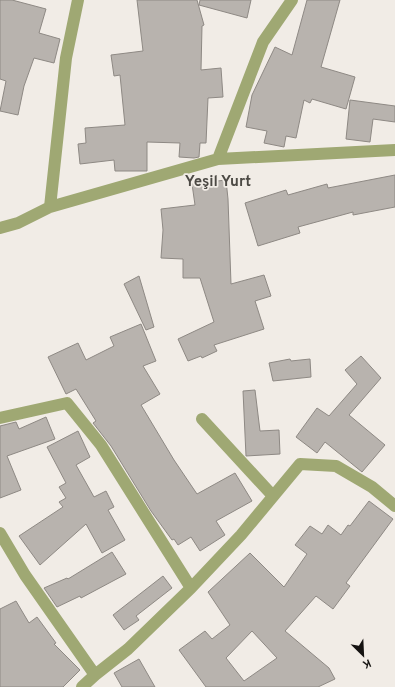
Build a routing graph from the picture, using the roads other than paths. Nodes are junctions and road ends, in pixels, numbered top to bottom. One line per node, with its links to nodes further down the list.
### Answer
1 (78, 0): 5 (street)
2 (292, 0): 4 (street)
3 (395, 150): 4 (street)
4 (218, 159): 5 (street)
5 (50, 207): 6 (street)
6 (0, 228)
7 (0, 418): 12 (street)
8 (202, 419): 9 (street)
9 (273, 496): 10 (street); 12 (street)
10 (395, 506)
11 (0, 533): 13 (street)
12 (191, 588): 13 (street)
13 (94, 675): 14 (street)
14 (82, 687)

